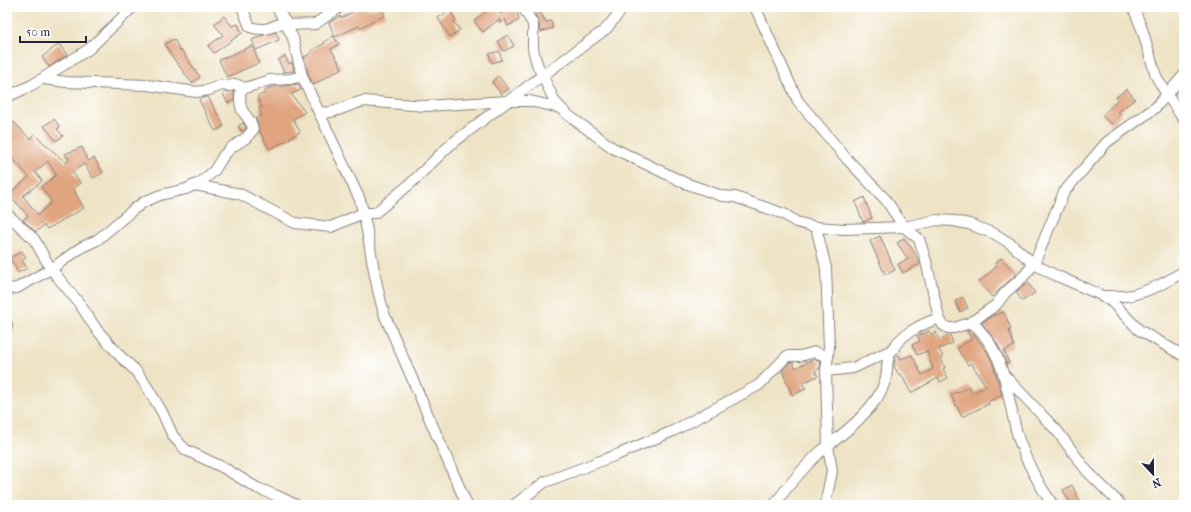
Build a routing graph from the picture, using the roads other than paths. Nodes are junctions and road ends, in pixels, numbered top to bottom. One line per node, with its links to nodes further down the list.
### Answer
1 (133, 7): 13 (street)
2 (242, 7): 9 (street)
3 (277, 7): 9 (street)
4 (340, 7): 9 (street)
5 (523, 7): 12 (street)
6 (624, 7): 12 (street)
7 (756, 7): 25 (street)
8 (1133, 7): 15 (street)
9 (286, 23): 11 (street)
10 (1184, 75): 15 (street)
11 (302, 76): 14 (street); 19 (street)
12 (542, 76): 17 (street); 18 (street)
13 (43, 79): 14 (street); 16 (street)
14 (241, 87): 21 (street)
15 (1166, 95): 20 (street); 26 (street)
16 (7, 97)
17 (508, 100): 18 (street); 19 (street); 22 (street)
18 (560, 108): 24 (street)
19 (319, 112): 22 (street)
20 (1184, 120)
21 (196, 186): 22 (street); 27 (street)
22 (363, 212): 40 (street)
23 (7, 214): 27 (street)
24 (816, 227): 25 (street); 35 (street)
25 (904, 227): 26 (street); 31 (street)
26 (1034, 264): 30 (street); 32 (street)
27 (51, 269): 29 (street); 39 (street)
28 (1184, 271): 30 (street)
29 (7, 289)
30 (1103, 296): 34 (street)
31 (939, 318): 32 (street); 33 (street)
32 (970, 323): 37 (street)
33 (894, 349): 36 (street); 38 (street)
34 (1184, 356)
35 (828, 357): 36 (street); 41 (street)
36 (826, 371): 38 (street)
37 (1004, 375): 44 (street); 45 (street)
38 (828, 446): 42 (street); 43 (street)
39 (296, 505)
40 (467, 505)
41 (514, 505)
42 (774, 505)
43 (825, 505)
44 (1053, 505)
45 (1122, 505)

